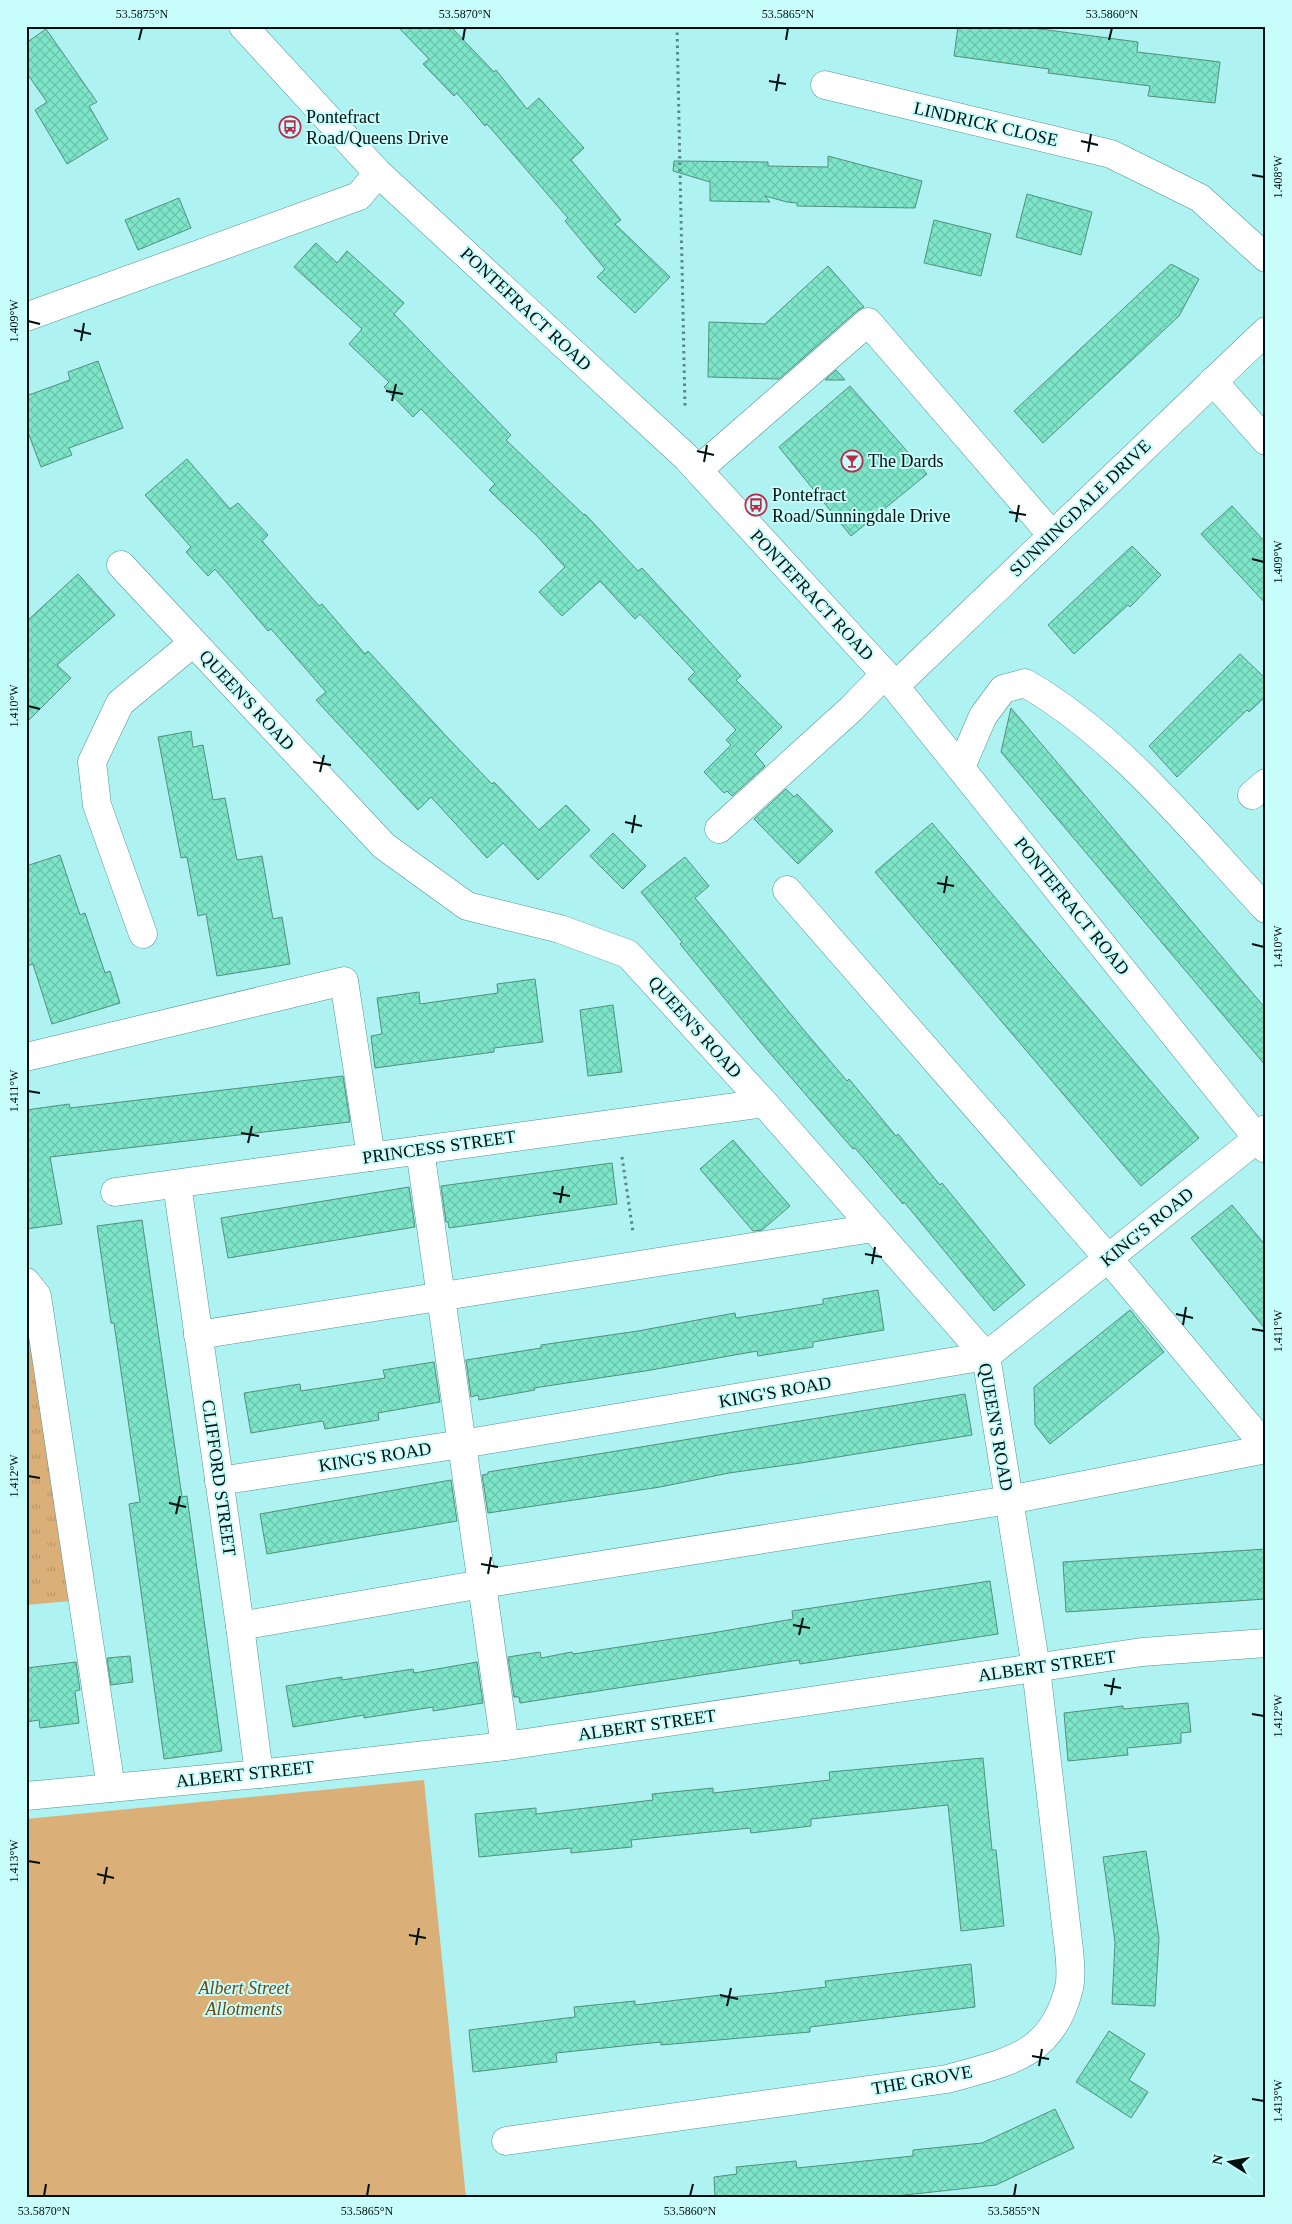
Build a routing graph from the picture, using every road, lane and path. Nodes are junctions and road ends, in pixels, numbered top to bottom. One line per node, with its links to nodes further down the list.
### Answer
1 (243, 26): 4 (street, PONTEFRACT ROAD)
2 (677, 26): 10 (path)
3 (824, 85): 5 (street, LINDRICK CLOSE)
4 (378, 173): 6 (street); 10 (street, PONTEFRACT ROAD)
5 (1266, 258)
6 (26, 317)
7 (1266, 331): 8 (street, SUNNINGDALE DRIVE)
8 (1213, 381): 9 (street); 11 (street, SUNNINGDALE DRIVE)
9 (1266, 441)
10 (692, 463): 11 (street); 14 (street, PONTEFRACT ROAD)
11 (1052, 536): 14 (street, SUNNINGDALE DRIVE)
12 (121, 565): 13 (street, QUEEN'S ROAD)
13 (193, 643): 19 (street); 21 (street, QUEEN'S ROAD)
14 (890, 680): 15 (street, PONTEFRACT ROAD); 16 (street, SUNNINGDALE DRIVE)
15 (961, 767): 18 (street); 23 (street, PONTEFRACT ROAD)
16 (719, 829)
17 (787, 890): 29 (street)
18 (1266, 909)
19 (143, 934)
20 (26, 1056): 25 (street)
21 (764, 1102): 22 (street, PRINCESS STREET); 28 (street, QUEEN'S ROAD)
22 (617, 1123): 24 (street, PRINCESS STREET); 30 (path)
23 (1263, 1138): 29 (street, KING'S ROAD)
24 (420, 1150): 25 (street, PRINCESS STREET); 32 (street)
25 (371, 1157): 26 (street, PRINCESS STREET)
26 (177, 1184): 27 (street, PRINCESS STREET); 33 (street, CLIFFORD STREET)
27 (114, 1192)
28 (873, 1228): 30 (street); 34 (street, QUEEN'S ROAD)
29 (1108, 1258): 34 (street, KING'S ROAD); 36 (street)
30 (637, 1265): 32 (street)
31 (26, 1282): 45 (street)
32 (441, 1296): 33 (street); 35 (street)
33 (198, 1335): 37 (street, CLIFFORD STREET)
34 (986, 1356): 35 (street, KING'S ROAD); 38 (street, QUEEN'S ROAD)
35 (462, 1444): 37 (street, KING'S ROAD); 39 (street)
36 (1266, 1448): 38 (street)
37 (220, 1481): 40 (street, CLIFFORD STREET)
38 (1009, 1500): 39 (street); 42 (street, QUEEN'S ROAD)
39 (482, 1584): 40 (street); 43 (street)
40 (240, 1626): 44 (street, CLIFFORD STREET)
41 (1266, 1643): 42 (street, ALBERT STREET)
42 (1036, 1668): 43 (street, ALBERT STREET); 47 (street, THE GROVE)
43 (505, 1746): 44 (street, ALBERT STREET)
44 (259, 1774): 45 (street, ALBERT STREET)
45 (111, 1788): 46 (street, ALBERT STREET)
46 (26, 1796)
47 (506, 2141)

